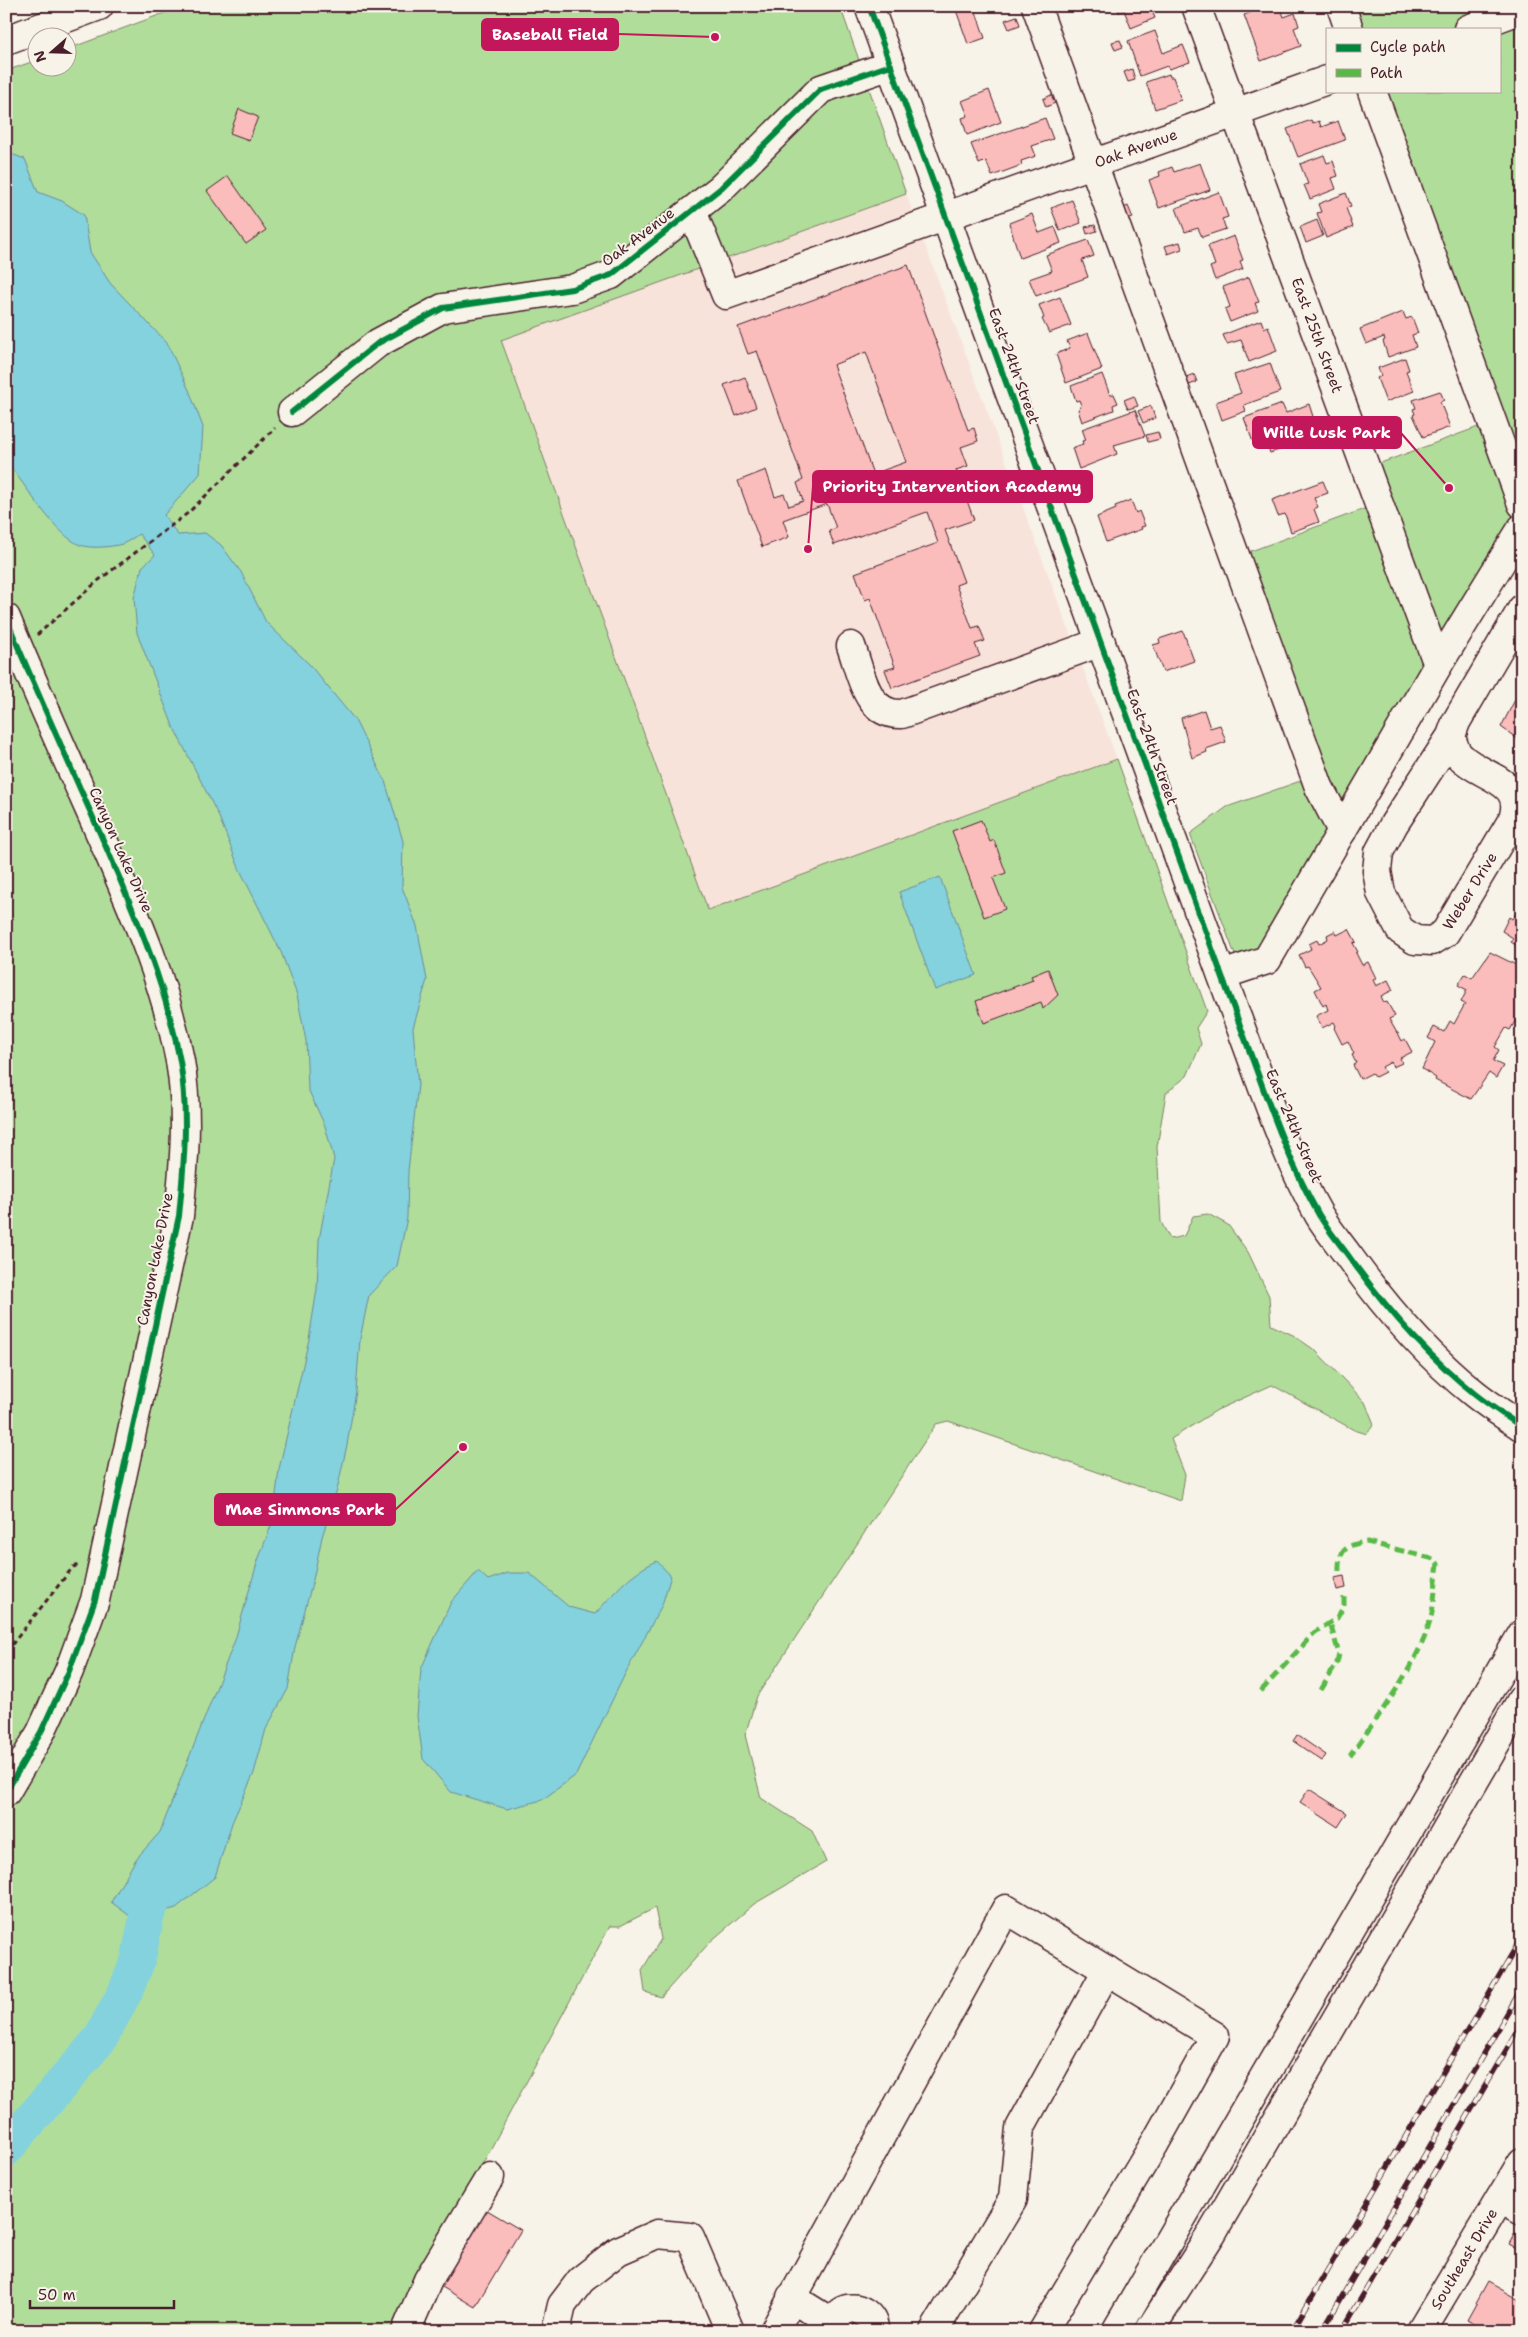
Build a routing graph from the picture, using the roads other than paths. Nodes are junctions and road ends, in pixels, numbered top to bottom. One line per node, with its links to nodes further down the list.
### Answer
1 (99, 6): 9 (street)
2 (870, 6): 10 (street, East 24th Street)
3 (1036, 6): 14 (street)
4 (1196, 6): 13 (street, East 25th Street)
5 (1341, 6): 7 (street)
6 (1522, 9): 8 (street)
7 (1349, 28)
8 (1471, 28)
9 (6, 40)
10 (891, 65): 15 (street, Oak Avenue); 16 (street, East 24th Street)
11 (1326, 80): 13 (street, Oak Avenue)
12 (1372, 92): 18 (street)
13 (1234, 114): 14 (street, Oak Avenue); 26 (street, East 25th Street)
14 (1094, 164): 16 (street, Oak Avenue); 28 (street)
15 (692, 211): 16 (street, Oak Avenue); 17 (street, Oak Avenue)
16 (946, 216): 23 (street, East 24th Street)
17 (292, 412)
18 (1517, 468): 19 (street)
19 (1522, 504)
20 (1522, 528): 26 (street)
21 (1522, 609): 27 (street, Weber Drive)
22 (6, 618): 25 (street, Canyon Lake Drive)
23 (1101, 642): 24 (street); 29 (street, East 24th Street)
24 (851, 646)
25 (13, 653): 33 (street, Canyon Lake Drive)
26 (1438, 665): 28 (street)
27 (1451, 736): 27 (street, Weber Drive)
28 (1342, 831): 29 (street)
29 (1222, 975): 30 (street, East 24th Street)
30 (1522, 1426)
31 (1522, 1634): 47 (street)
32 (1522, 1699): 48 (street)
33 (6, 1792)
34 (1107, 1970): 38 (street); 45 (street); 46 (street)
35 (1522, 2162): 37 (street, Southeast Drive)
36 (490, 2177): 40 (street)
37 (1511, 2205): 49 (street, Southeast Drive)
38 (791, 2297): 39 (street); 43 (street)
39 (833, 2326): 44 (street)
40 (406, 2331)
41 (556, 2331): 42 (street)
42 (730, 2331)
43 (774, 2331)
44 (874, 2331)
45 (934, 2331)
46 (1043, 2331)
47 (1116, 2331)
48 (1149, 2331)
49 (1421, 2331)

